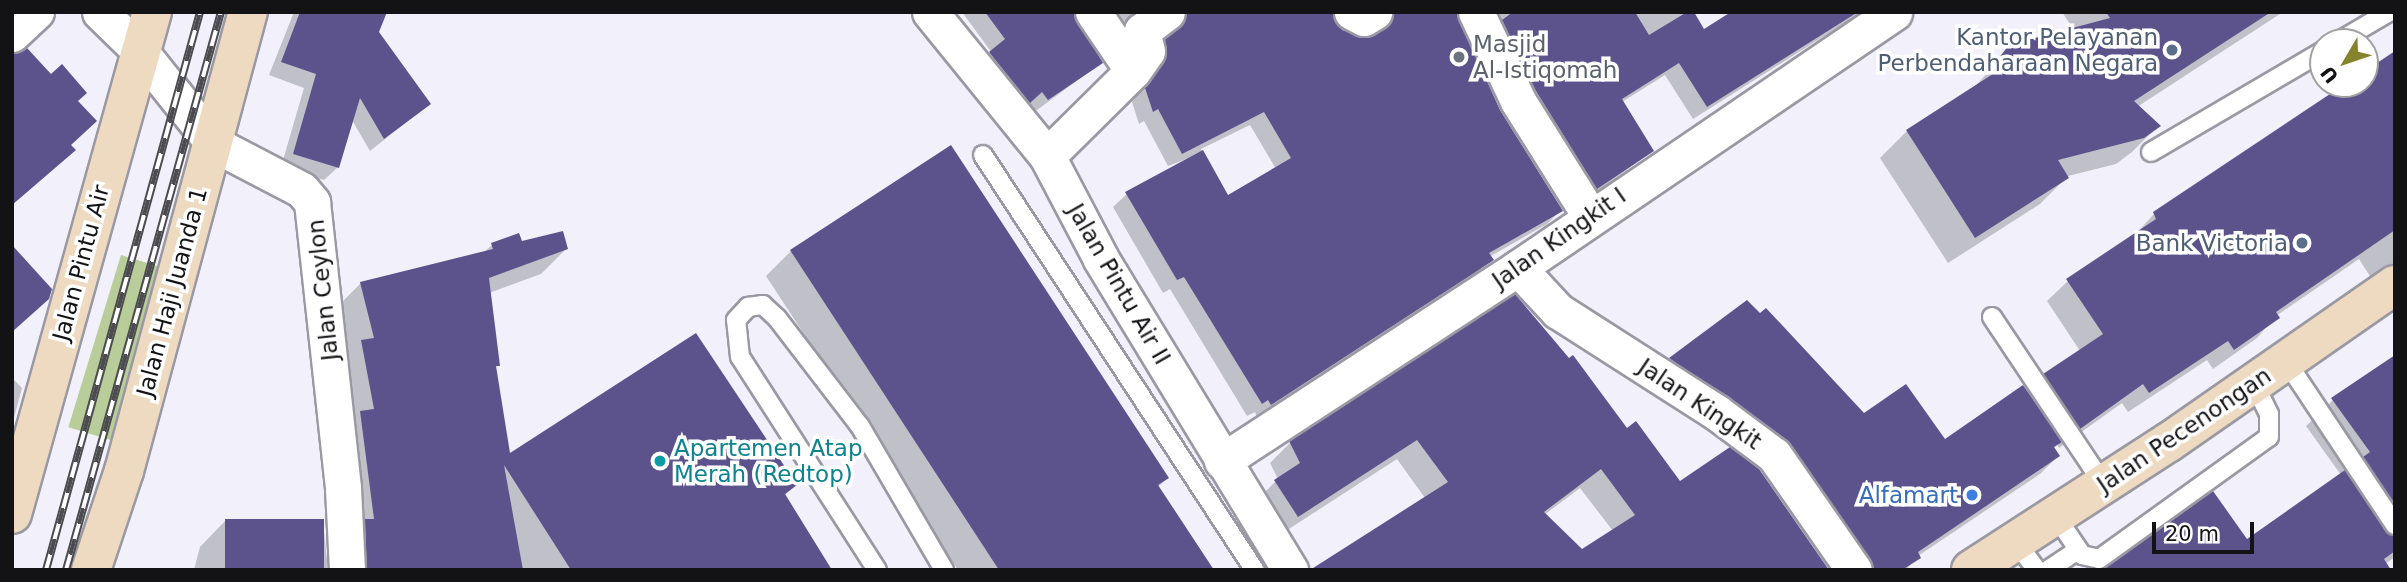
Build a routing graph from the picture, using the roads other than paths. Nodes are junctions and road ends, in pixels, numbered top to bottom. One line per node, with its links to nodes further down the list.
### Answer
1 (36, 12): 14 (street)
2 (100, 12): 15 (street, Jalan Ceylon)
3 (152, 12): 15 (street, Jalan Pintu Air)
4 (248, 12): 18 (street, Jalan Haji Juanda 1)
5 (930, 12): 21 (street, Jalan Pintu Air II)
6 (1093, 12): 17 (street)
7 (1167, 12): 17 (street)
8 (1352, 12): 9 (street)
9 (1374, 12)
10 (1476, 12): 22 (street)
11 (2389, 12): 13 (lane)
12 (1873, 18): 22 (street, Jalan Kingkit I)
13 (2362, 28)
14 (12, 34)
15 (139, 50): 18 (street, Jalan Ceylon); 30 (street, Jalan Pintu Air)
16 (2309, 59): 19 (lane)
17 (1133, 71): 21 (street)
18 (214, 144): 35 (street, Jalan Haji Juanda 1); 36 (street, Jalan Ceylon)
19 (2151, 152)
20 (984, 155): 39 (lane)
21 (1047, 156): 28 (street, Jalan Pintu Air II)
22 (1590, 216): 23 (street, Jalan Kingkit I)
23 (1518, 268): 28 (street, Jalan Kingkit I); 41 (street, Jalan Kingkit)
24 (2395, 285): 26 (street, Jalan Pecenongan)
25 (1992, 317): 29 (lane)
26 (2286, 361): 27 (street, Jalan Pecenongan); 32 (lane)
27 (2254, 383): 29 (street, Jalan Pecenongan); 33 (lane)
28 (1222, 461): 40 (street, Jalan Pintu Air II)
29 (2104, 485): 31 (street, Jalan Pecenongan)
30 (12, 514)
31 (2055, 515): 33 (lane); 34 (street, Jalan Pecenongan)
32 (2395, 524)
33 (2078, 550): 43 (lane)
34 (2026, 555): 42 (street, Jalan Pecenongan)
35 (91, 570)
36 (347, 570)
37 (877, 570): 38 (lane)
38 (944, 570)
39 (1255, 570)
40 (1290, 570)
41 (1854, 570)
42 (1971, 570)
43 (2049, 570)

